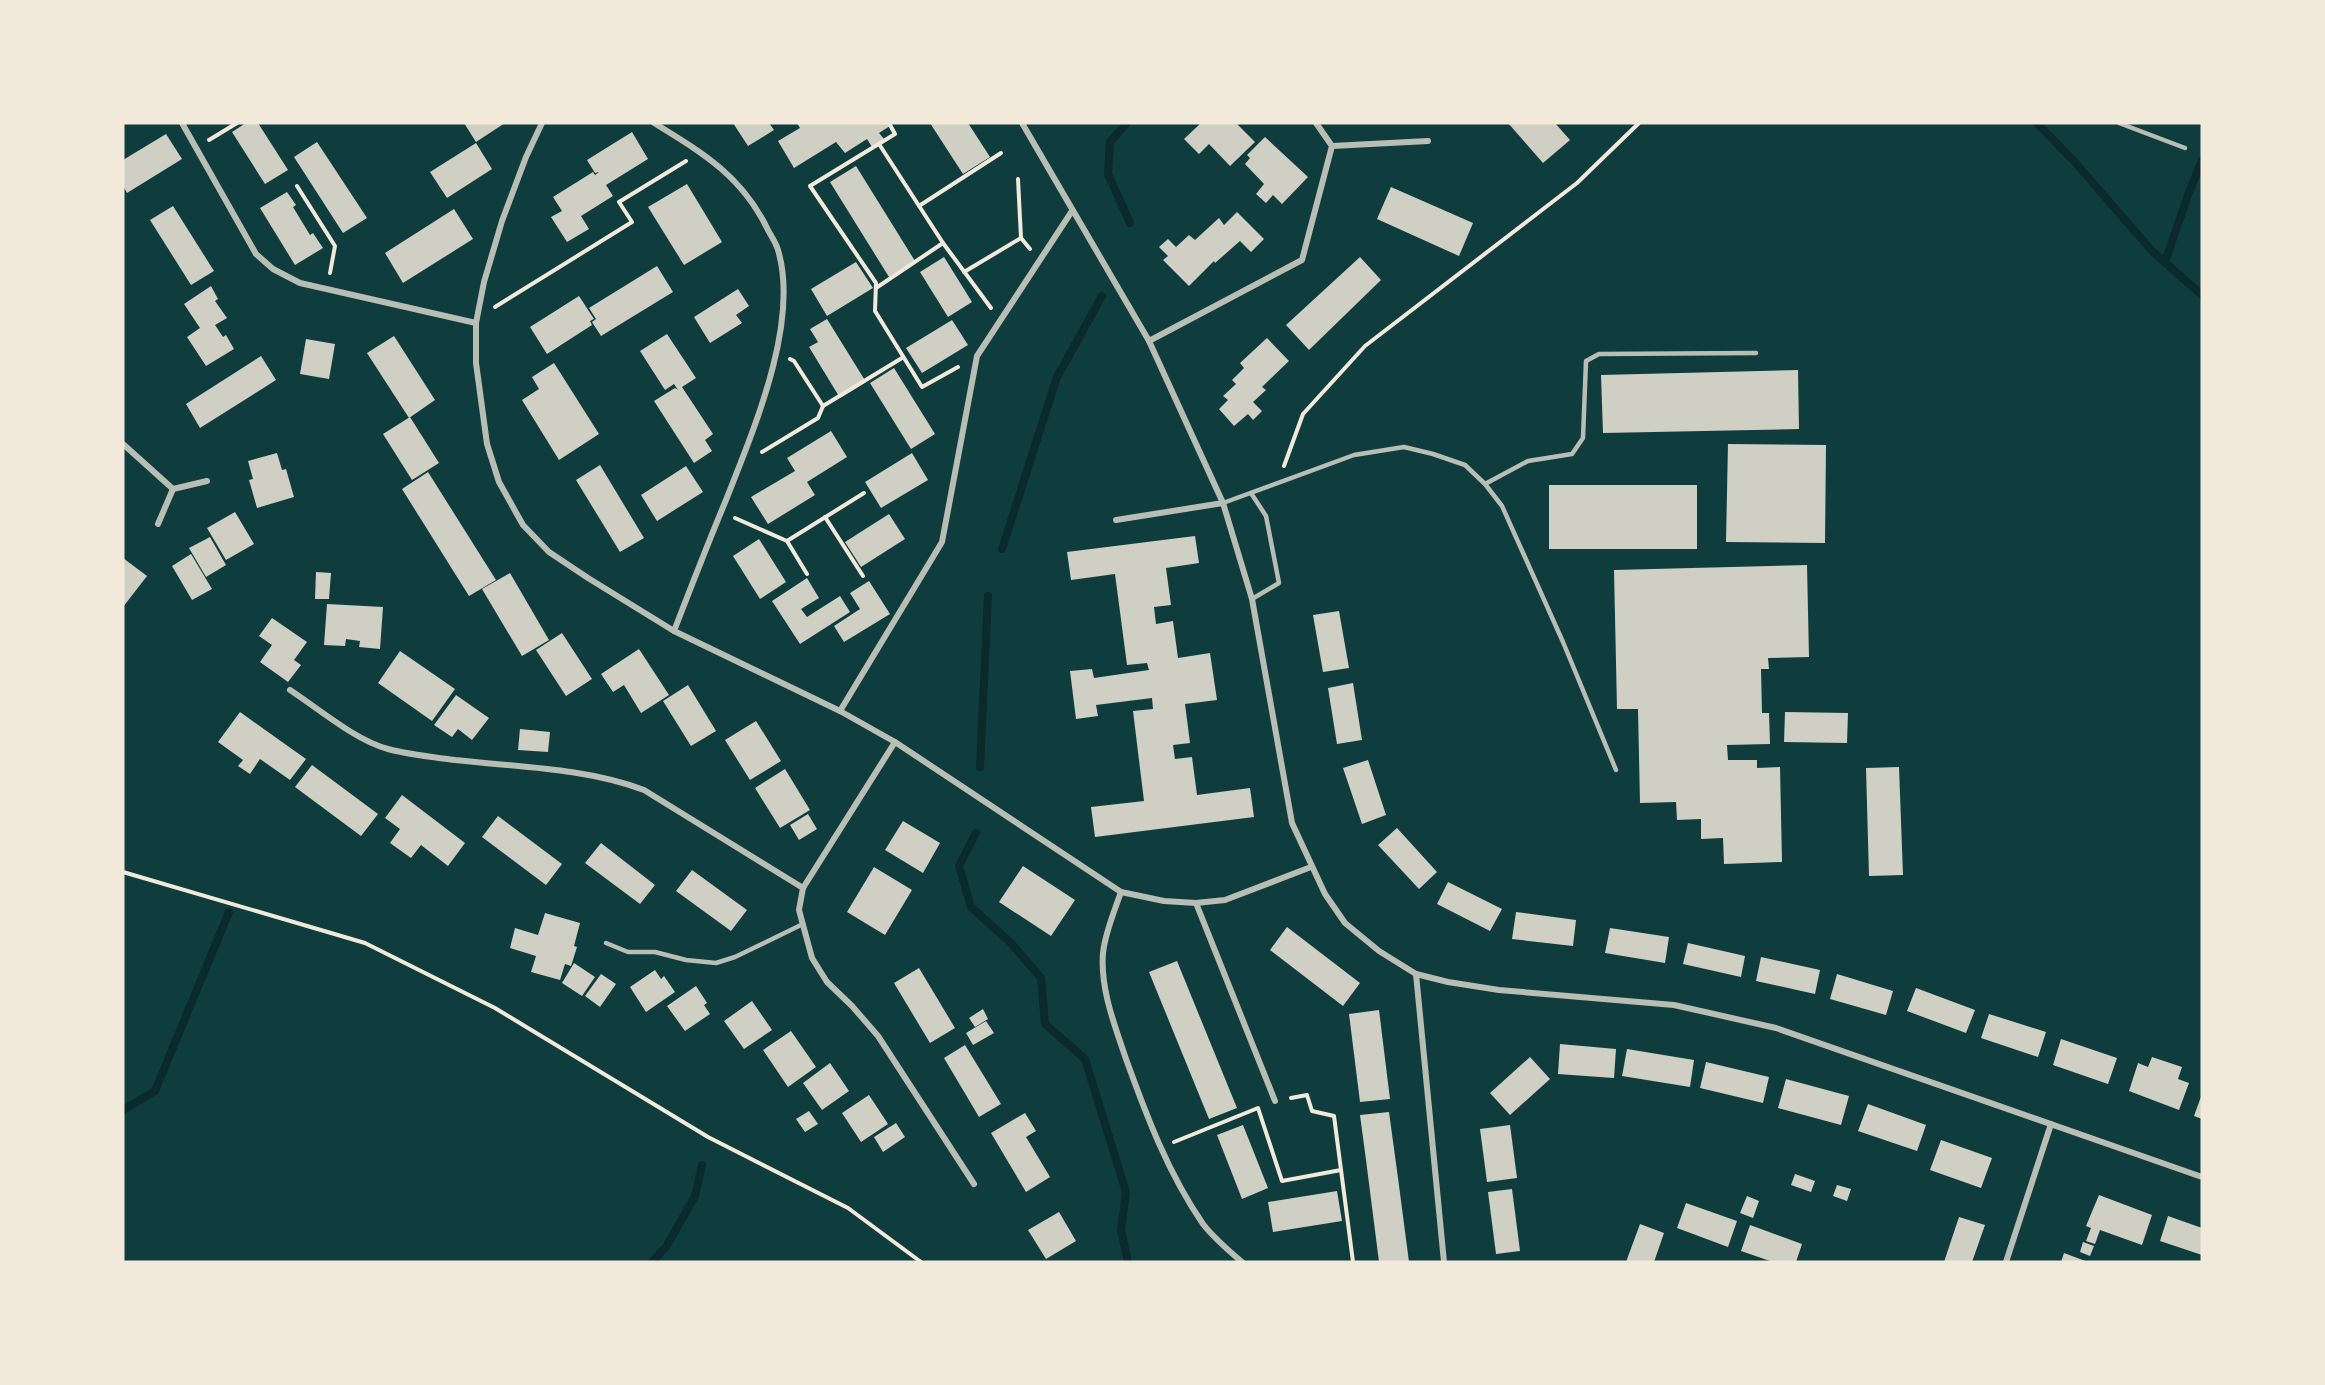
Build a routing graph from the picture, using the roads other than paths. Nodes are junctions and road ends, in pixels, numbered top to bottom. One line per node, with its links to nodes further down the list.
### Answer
1 (182, 123): 11 (street)
2 (542, 123): 11 (street)
3 (654, 123): 23 (street)
4 (1022, 123): 10 (street)
5 (1316, 123): 8 (street)
6 (2119, 123): 9 (lane)
7 (1428, 141): 8 (street)
8 (1332, 146): 12 (street)
9 (2185, 148)
10 (1072, 211): 12 (street); 25 (street)
11 (476, 321): 23 (street)
12 (1149, 341): 19 (street)
13 (1756, 353): 16 (lane)
14 (123, 444): 17 (street)
15 (207, 481): 17 (street)
16 (1485, 484): 18 (lane); 27 (lane)
17 (173, 489): 21 (street)
18 (1251, 493): 19 (lane); 22 (lane)
19 (1223, 503): 20 (street); 22 (street)
20 (1116, 520)
21 (158, 524)
22 (1252, 599): 28 (street)
23 (674, 631): 25 (street)
24 (290, 690): 29 (street)
25 (840, 711): 26 (street)
26 (895, 742): 29 (street); 30 (street)
27 (1616, 770)
28 (1311, 867): 31 (street); 34 (street)
29 (803, 888): 32 (street)
30 (1120, 892): 31 (street); 39 (street)
31 (1196, 903): 35 (street)
32 (802, 924): 33 (lane); 38 (street)
33 (606, 943)
34 (1416, 974): 36 (street); 40 (street)
35 (1275, 1101)
36 (2051, 1124): 37 (street); 41 (street)
37 (2202, 1177)
38 (974, 1184)
39 (1242, 1262)
40 (1444, 1262)
41 (2006, 1262)

